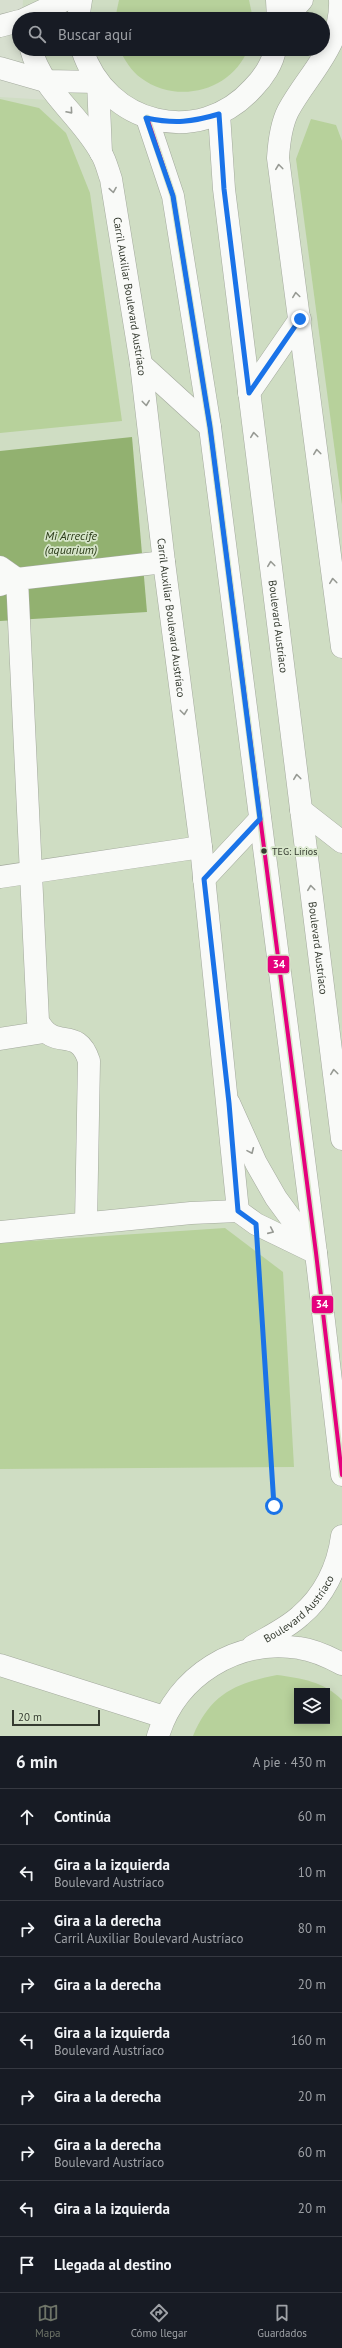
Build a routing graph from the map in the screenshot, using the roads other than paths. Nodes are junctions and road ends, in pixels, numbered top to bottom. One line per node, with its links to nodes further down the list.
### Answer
1 (65, 0): 6 (main road)
2 (81, 0): 7 (main road)
3 (276, 0): 8 (main road)
4 (302, 0): 9 (main road)
5 (340, 0): 12 (main road, one-way to 5)
6 (35, 12)
7 (79, 12)
8 (277, 12)
9 (291, 12)
10 (12, 21): 11 (main road)
11 (0, 26)
12 (330, 50)
13 (33, 56): 18 (main road, Carril Auxiliar Boulevard Austríaco)
14 (84, 56): 19 (main road)
15 (272, 56): 20 (main road)
16 (326, 56): 23 (main road, one-way to 16)
17 (0, 68): 18 (main road)
18 (45, 81): 19 (main road); 22 (main road, Carril Auxiliar Boulevard Austríaco, one-way to 22)
19 (98, 82): 21 (main road); 22 (main road)
20 (219, 114): 21 (main road); 25 (main road, Boulevard Austríaco)
21 (146, 118): 26 (main road)
22 (101, 153): 24 (main road, Carril Auxiliar Boulevard Austríaco, one-way to 24)
23 (300, 319): 25 (main road); 29 (main road, one-way to 23)
24 (141, 364): 26 (main road); 27 (main road, Carril Auxiliar Boulevard Austríaco, one-way to 27)
25 (249, 393): 30 (main road, Boulevard Austríaco, one-way to 25)
26 (210, 427): 31 (main road)
27 (164, 562): 28 (main road); 33 (main road, Carril Auxiliar Boulevard Austríaco, one-way to 33)
28 (6, 577): 34 (main road)
29 (342, 647)
30 (301, 810): 32 (main road); 40 (main road, Boulevard Austríaco, one-way to 30)
31 (260, 819): 36 (main road); 44 (main road)
32 (342, 842)
33 (201, 847): 34 (main road); 36 (main road, Carril Auxiliar Boulevard Austríaco)
34 (31, 873): 35 (main road); 37 (main road)
35 (0, 877)
36 (204, 879): 39 (main road, Carril Auxiliar Boulevard Austríaco)
37 (44, 1032): 38 (main road); 42 (main road)
38 (0, 1039)
39 (229, 1103): 41 (main road, Carril Auxiliar Boulevard Austríaco); 44 (main road, one-way to 44)
40 (342, 1139)
41 (238, 1211): 42 (main road); 44 (main road, one-way to 44)
42 (86, 1224): 43 (main road)
43 (0, 1232)
44 (316, 1253): 45 (main road)
45 (342, 1475)
46 (342, 1536): 47 (main road, Boulevard Austríaco)
47 (248, 1649): 48 (main road); 50 (main road)
48 (342, 1664)
49 (0, 1665): 50 (main road)
50 (161, 1727)

